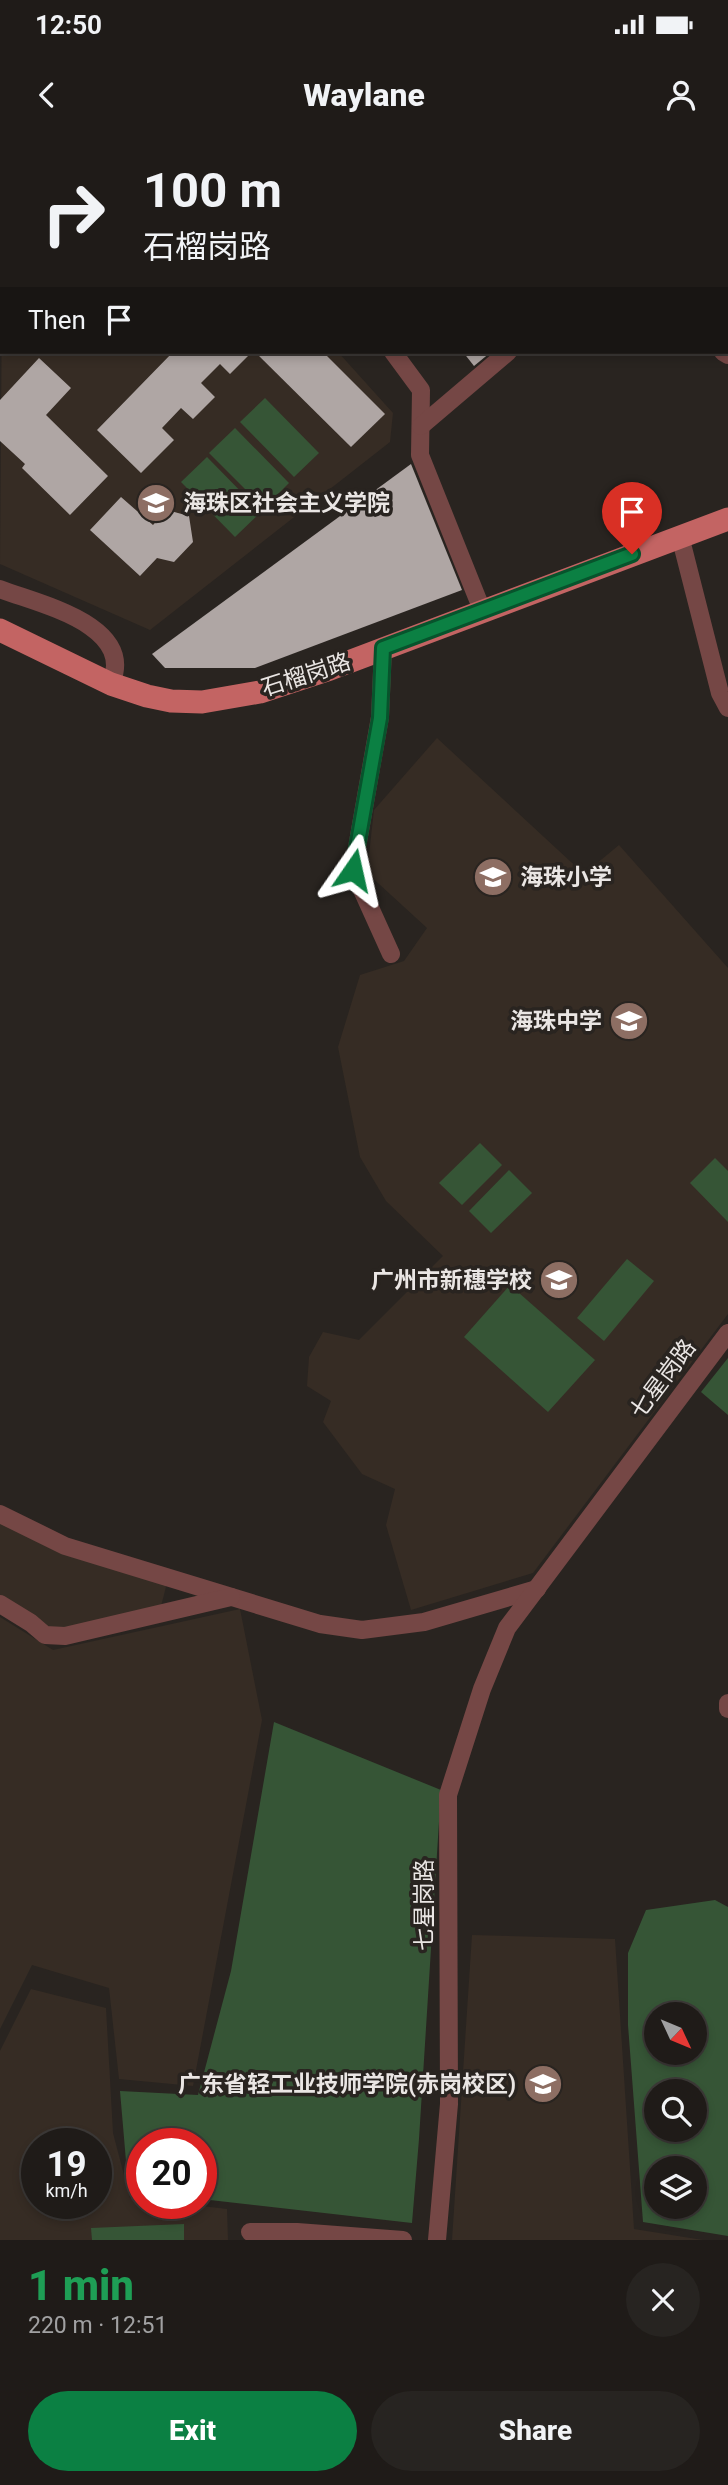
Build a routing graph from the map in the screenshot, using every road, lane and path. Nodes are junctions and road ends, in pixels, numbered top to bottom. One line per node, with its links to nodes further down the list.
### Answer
1 (394, 354): 3 (street)
2 (506, 354): 3 (street)
3 (421, 426): 7 (street)
4 (728, 519): 5 (main road, 石榴岗路)
5 (680, 536): 7 (main road, 石榴岗路); 11 (street)
6 (0, 589): 10 (street)
7 (482, 610): 9 (main road, 石榴岗路)
8 (0, 630): 10 (main road, 石榴岗路)
9 (383, 648): 10 (main road, 石榴岗路); 12 (street)
10 (111, 684)
11 (728, 708)
12 (391, 954)
13 (728, 1333): 15 (street, 七星岗路)
14 (0, 1514): 16 (street)
15 (537, 1589): 16 (street); 22 (street, 七星岗路)
16 (231, 1597): 17 (street)
17 (0, 1604)
18 (728, 1703): 19 (street)
19 (728, 1709)
20 (250, 2232): 21 (street)
21 (403, 2240)
22 (437, 2240)

